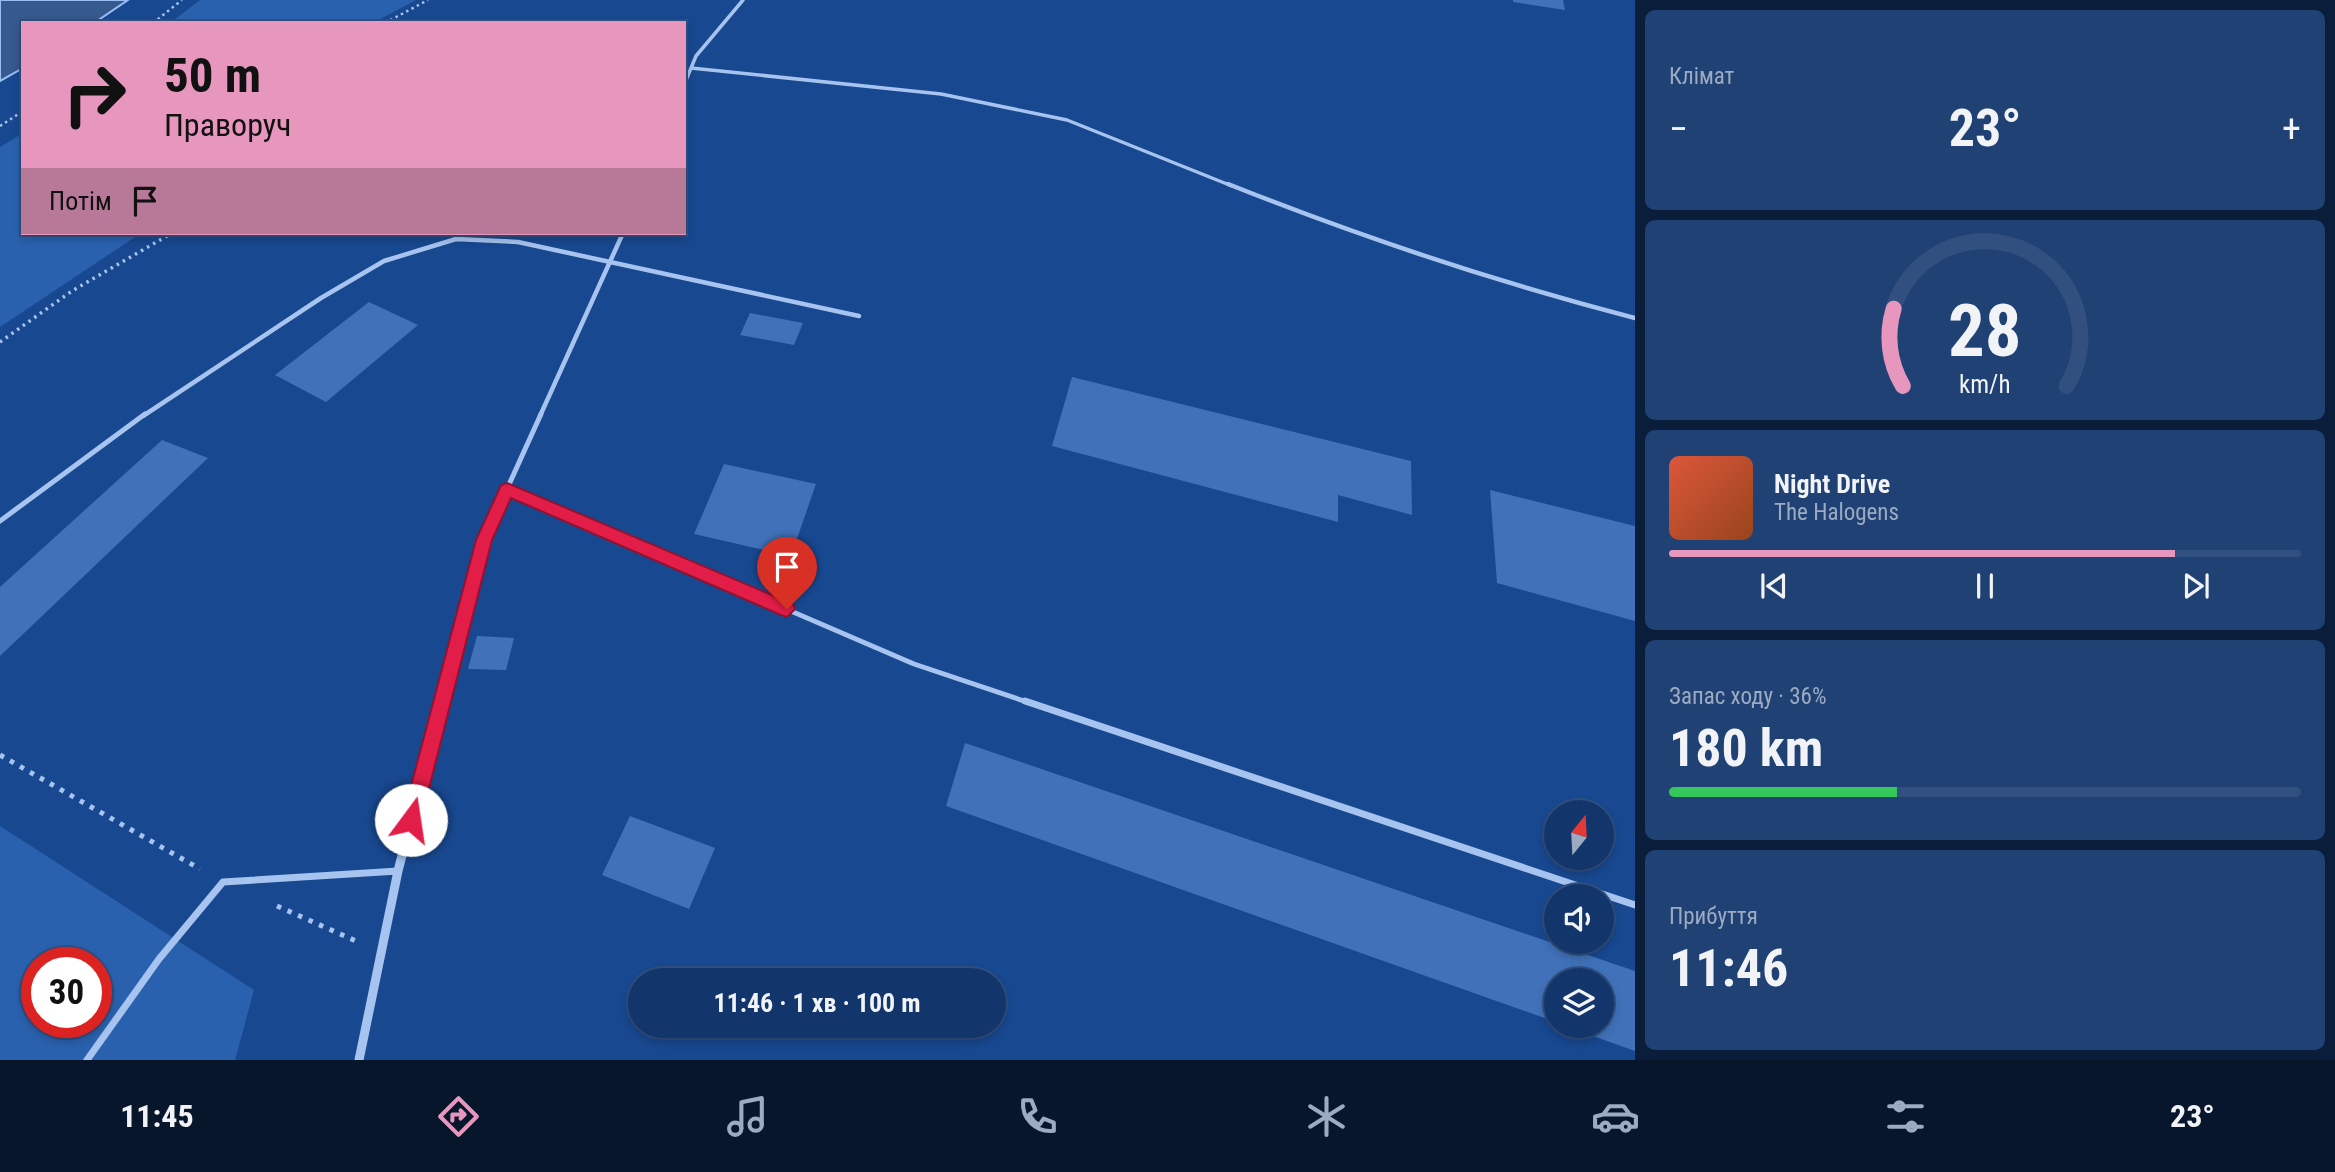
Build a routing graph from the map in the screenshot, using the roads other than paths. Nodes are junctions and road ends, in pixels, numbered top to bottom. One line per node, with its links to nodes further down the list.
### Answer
1 (743, 0): 2 (lane)
2 (691, 68): 3 (lane); 7 (lane)
3 (686, 80)
4 (622, 235): 5 (lane)
5 (610, 262): 6 (lane); 8 (lane); 9 (lane)
6 (859, 316)
7 (1635, 318)
8 (507, 489): 10 (street); 11 (lane)
9 (0, 521)
10 (398, 870): 12 (lane); 13 (street)
11 (1635, 905)
12 (87, 1060)
13 (359, 1060)

